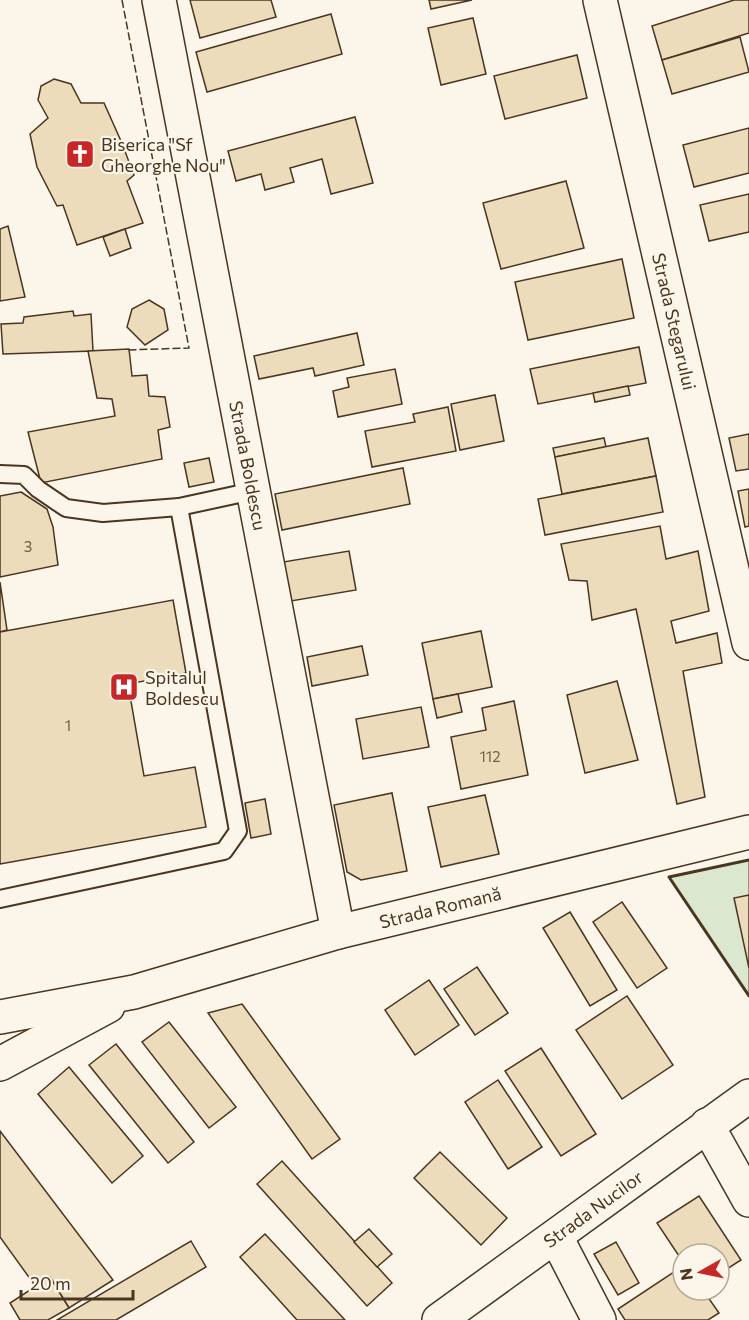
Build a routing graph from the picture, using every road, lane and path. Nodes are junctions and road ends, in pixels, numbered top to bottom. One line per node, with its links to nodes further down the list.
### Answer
1 (159, 0): 4 (street, Strada Boldescu)
2 (600, 0): 6 (street, Strada Stegarului)
3 (0, 474): 5 (lane)
4 (253, 491): 5 (lane); 9 (street, Strada Boldescu)
5 (179, 507): 8 (lane)
6 (749, 643)
7 (749, 832): 9 (street, Strada Romană)
8 (0, 899)
9 (338, 932): 10 (street, Strada Romană)
10 (134, 992): 11 (street, Strada Romană); 12 (street, Strada Romană)
11 (0, 1017)
12 (0, 1064)
13 (749, 1096): 14 (street, Strada Nucilor)
14 (708, 1125): 15 (street); 16 (street, Strada Nucilor)
15 (749, 1200)
16 (556, 1237): 17 (street, Strada Nucilor); 18 (street)
17 (439, 1320)
18 (599, 1320)

